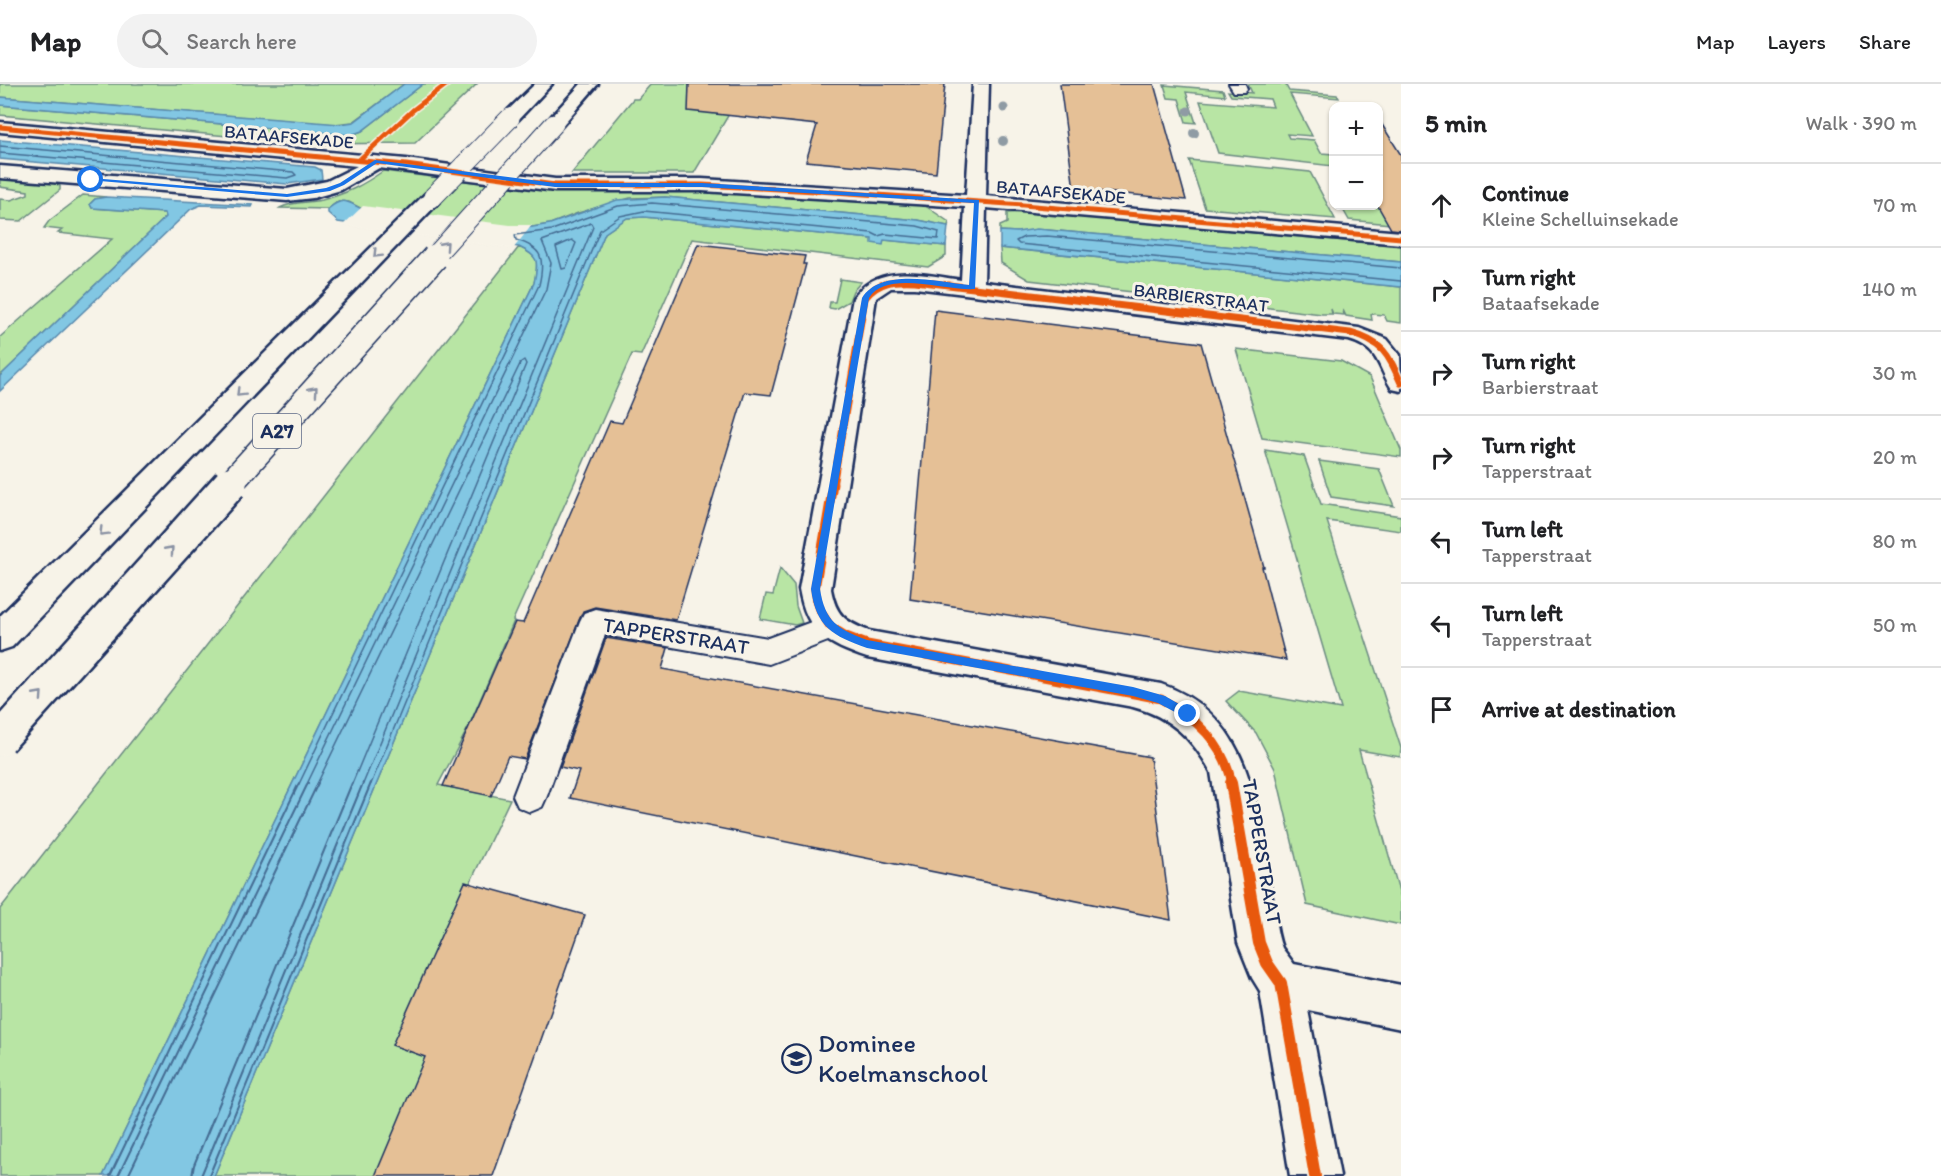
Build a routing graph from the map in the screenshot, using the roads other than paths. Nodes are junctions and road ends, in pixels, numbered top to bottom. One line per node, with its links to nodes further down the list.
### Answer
1 (543, 84): 12 (main road, A27, one-way to 12, bridge)
2 (590, 84): 13 (main road, A27, one-way to 2, bridge)
3 (981, 84): 7 (main road)
4 (0, 127): 5 (main road, BATAAFSEKADE)
5 (375, 162): 6 (main road); 7 (main road, BATAAFSEKADE)
6 (0, 172)
7 (977, 201): 8 (main road, BATAAFSEKADE); 9 (main road)
8 (1401, 238)
9 (972, 288): 10 (main road, BARBIERSTRAAT); 11 (main road)
10 (1401, 383)
11 (830, 627): 14 (lane, TAPPERSTRAAT); 15 (main road, TAPPERSTRAAT)
12 (0, 637)
13 (0, 739)
14 (530, 796)
15 (1281, 983): 16 (main road); 17 (main road, TAPPERSTRAAT)
16 (1401, 1007)
17 (1315, 1176)

